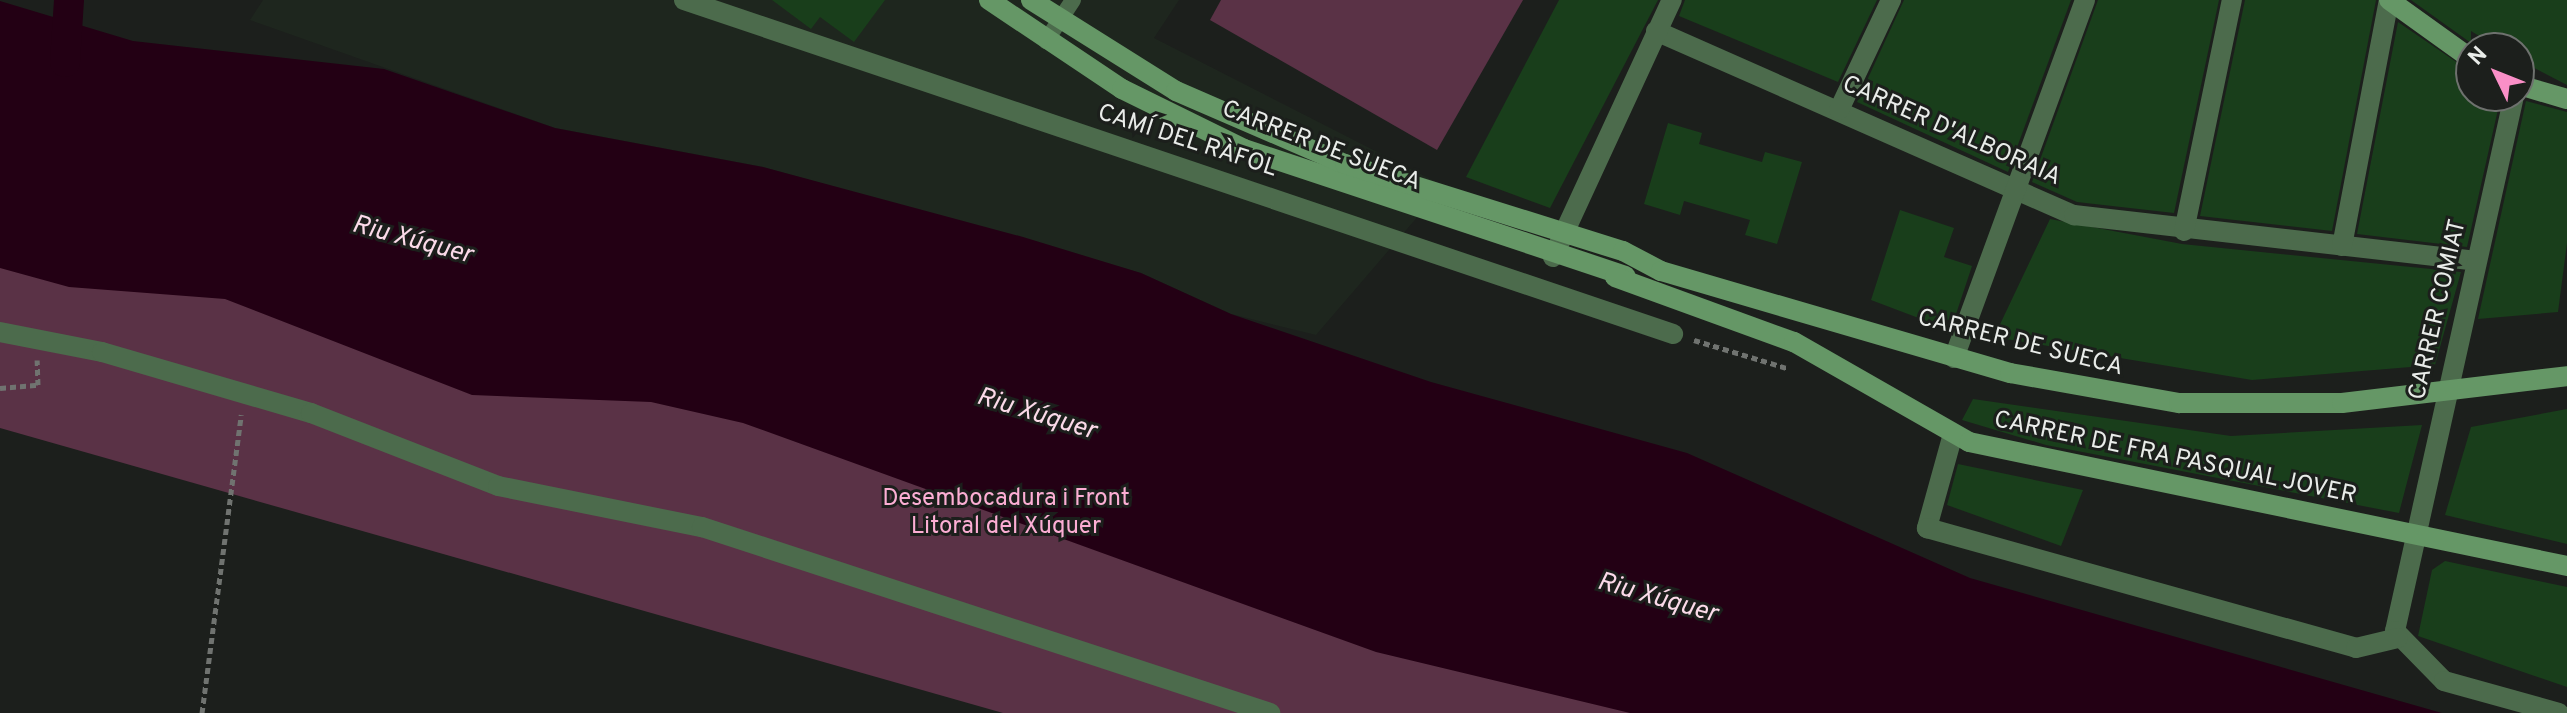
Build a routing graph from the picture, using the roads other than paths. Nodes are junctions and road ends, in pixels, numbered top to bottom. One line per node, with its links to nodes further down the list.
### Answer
1 (684, 0): 27 (street, CAMÍ DEL RÀFOL)
2 (989, 0): 12 (street, CARRER DE SUECA)
3 (1031, 0): 10 (street, CARRER DE SUECA)
4 (1073, 0): 10 (lane)
5 (1672, 0): 11 (street)
6 (1891, 0): 16 (street)
7 (2085, 0): 18 (street)
8 (2232, 0): 19 (street)
9 (2389, 0): 13 (street); 21 (street)
10 (1061, 21): 12 (lane); 20 (street, CARRER DE SUECA)
11 (1656, 31): 16 (street, CARRER D'ALBORAIA); 20 (street)
12 (1046, 41): 22 (street, CARRER DE SUECA)
13 (2455, 47)
14 (2535, 90): 15 (street)
15 (2567, 99)
16 (1839, 110): 18 (street, CARRER D'ALBORAIA)
17 (2510, 112): 23 (street, CARRER COMIAT)
18 (2019, 196): 19 (street, CARRER D'ALBORAIA); 28 (street)
19 (2184, 231): 21 (street, CARRER D'ALBORAIA)
20 (1562, 232): 22 (street); 24 (street, CARRER DE SUECA)
21 (2342, 246): 23 (street, CARRER D'ALBORAIA)
22 (1553, 257): 25 (street, CARRER DE SUECA)
23 (2476, 261): 30 (street, CARRER COMIAT)
24 (1661, 271): 25 (street, CARRER DE SUECA); 28 (street, CARRER DE SUECA)
25 (1615, 277): 31 (street, CARRER DE FRA PASQUAL JOVER)
26 (0, 332): 35 (street)
27 (1673, 334)
28 (1954, 358): 30 (street, CARRER DE SUECA)
29 (2567, 376): 30 (street, CARRER DE SUECA)
30 (2446, 391): 32 (street, CARRER COMIAT)
31 (1953, 434): 32 (street, CARRER DE FRA PASQUAL JOVER); 34 (street)
32 (2420, 536): 33 (street, CARRER DE FRA PASQUAL JOVER); 34 (street, CARRER COMIAT)
33 (2567, 566)
34 (2398, 638): 36 (street)
35 (1270, 713)
36 (2559, 713)

